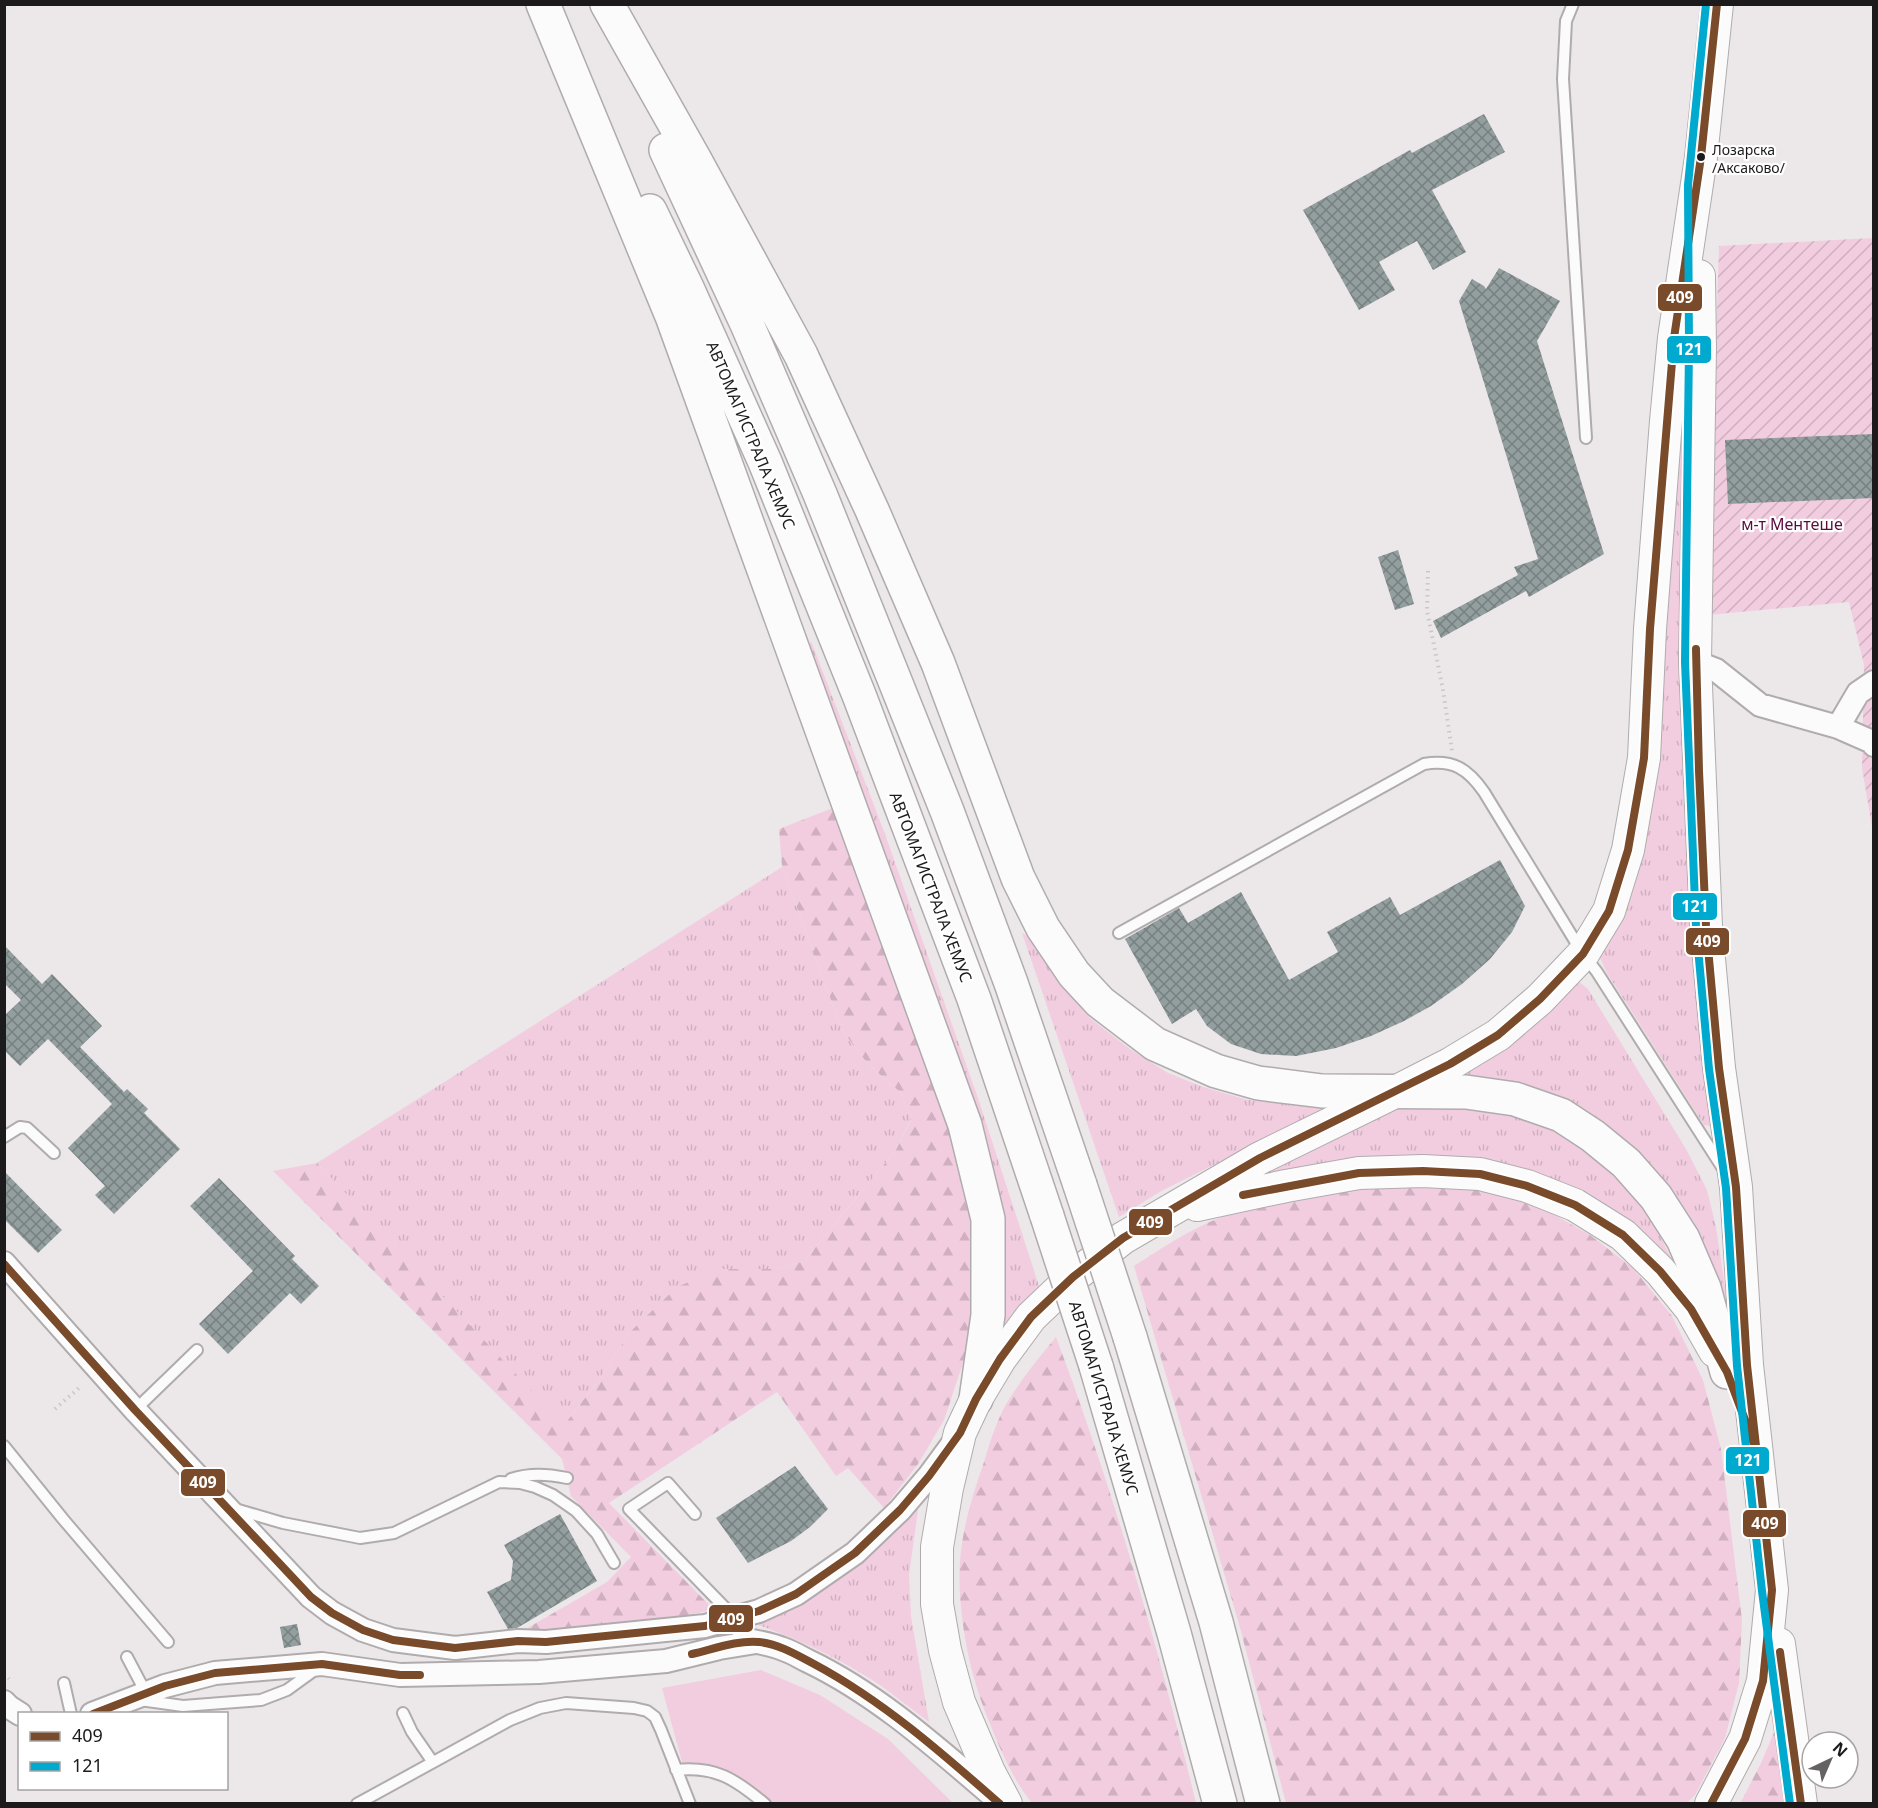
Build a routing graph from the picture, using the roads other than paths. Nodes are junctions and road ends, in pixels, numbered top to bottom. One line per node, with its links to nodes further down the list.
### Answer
1 (543, 4): 23 (highway)
2 (549, 4): 52 (highway, АВТОМАГИСТРАЛА ХЕМУС, bridge)
3 (597, 4): 53 (highway, bridge)
4 (607, 4): 15 (highway)
5 (1573, 4): 8 (lane)
6 (1717, 4): 7 (main road)
7 (1698, 185): 9 (main road); 14 (main road)
8 (1586, 438)
9 (1695, 662): 11 (street); 18 (main road)
10 (1874, 682): 11 (street)
11 (1838, 727): 12 (street)
12 (1874, 745)
13 (1119, 933): 14 (lane)
14 (1583, 954): 15 (main road); 18 (lane)
15 (1395, 1092): 19 (main road); 22 (highway)
16 (4, 1137): 17 (lane)
17 (54, 1153)
18 (1736, 1187): 27 (main road)
19 (1168, 1212): 22 (main road); 23 (main road)
20 (4, 1263): 24 (street)
21 (197, 1350): 24 (lane)
22 (1727, 1372): 27 (main road)
23 (976, 1399): 25 (main road)
24 (135, 1410): 30 (street)
25 (960, 1433): 34 (street); 51 (main road)
26 (4, 1446): 35 (lane)
27 (1756, 1452): 33 (main road)
28 (567, 1478): 29 (lane)
29 (499, 1482): 30 (lane); 32 (lane)
30 (226, 1506): 34 (street)
31 (695, 1514): 34 (lane)
32 (614, 1563)
33 (1772, 1590): 54 (main road); 55 (main road)
34 (735, 1618)
35 (168, 1641)
36 (127, 1657): 39 (lane)
37 (322, 1664): 39 (street); 39 (lane); 50 (street)
38 (64, 1683): 41 (lane)
39 (139, 1696): 42 (street)
40 (4, 1702): 43 (street)
41 (70, 1712)
42 (95, 1712)
43 (18, 1713)
44 (403, 1713): 45 (lane)
45 (432, 1761): 46 (lane); 47 (lane)
46 (676, 1770): 48 (lane); 49 (lane)
47 (357, 1803)
48 (690, 1803)
49 (765, 1803)
50 (1001, 1803)
51 (1006, 1803)
52 (1220, 1803)
53 (1263, 1803)
54 (1711, 1803)
55 (1801, 1803)

